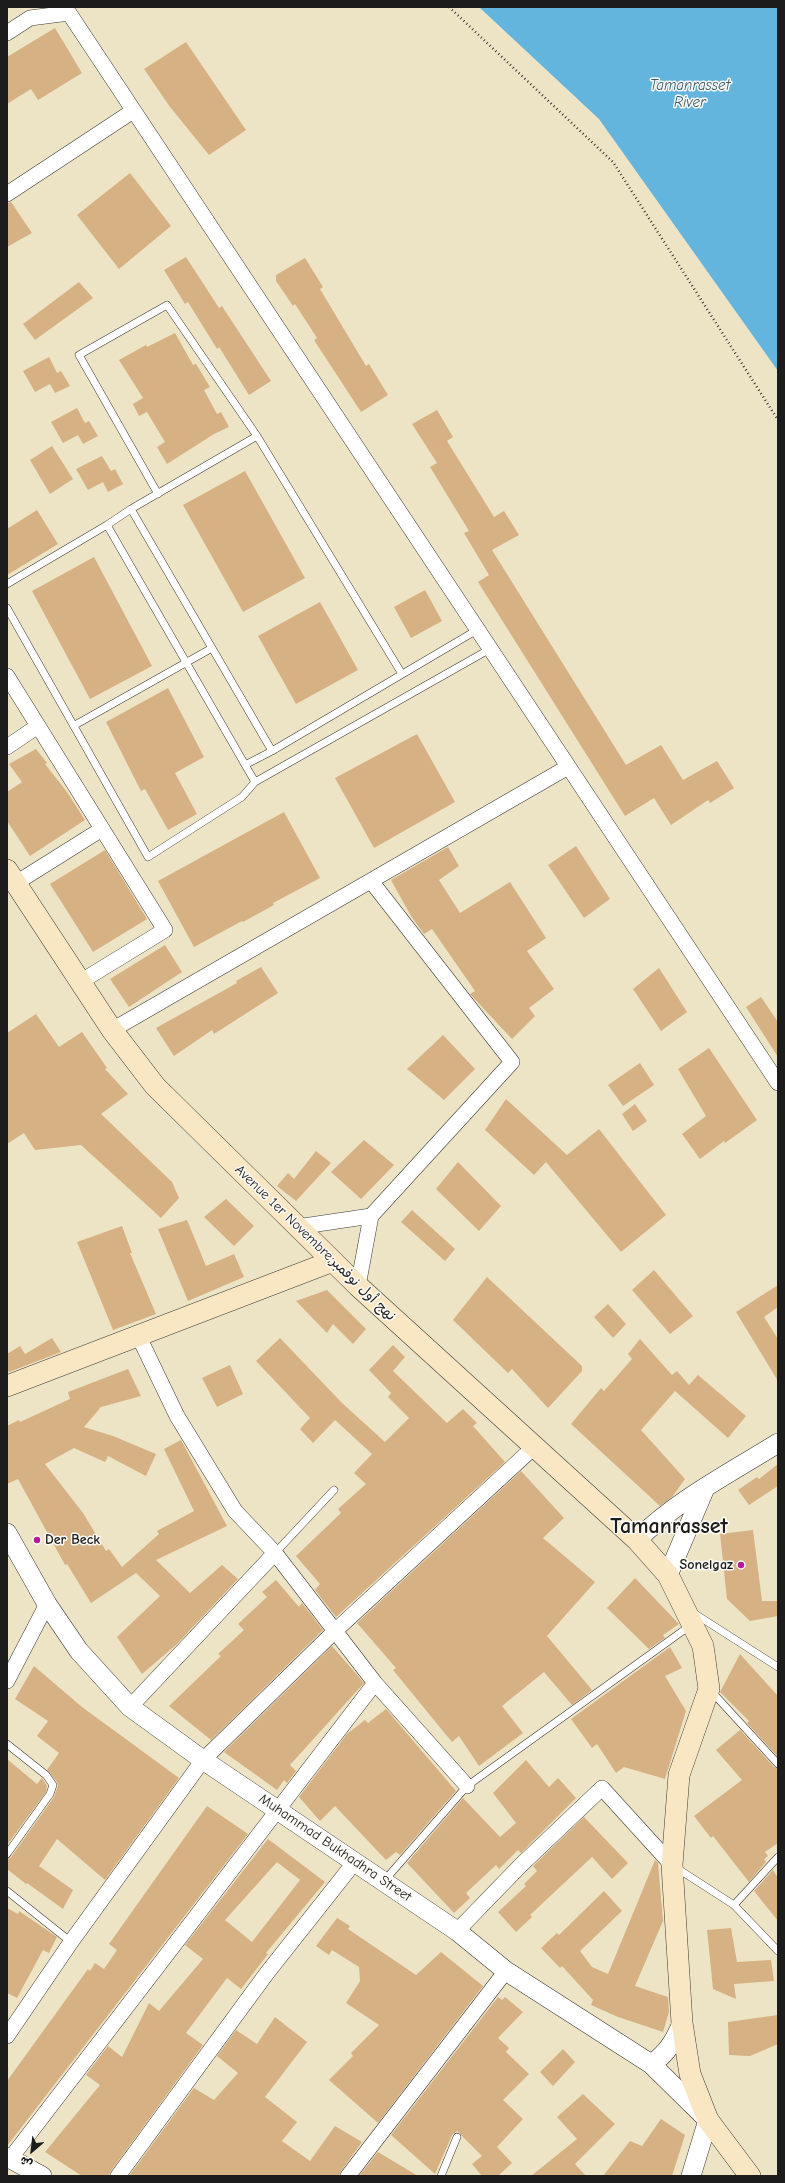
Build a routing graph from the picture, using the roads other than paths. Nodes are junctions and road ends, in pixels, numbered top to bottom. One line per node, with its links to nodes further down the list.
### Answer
1 (7, 33): 2 (street)
2 (133, 111): 3 (street); 10 (street)
3 (7, 194)
4 (257, 436): 5 (lane); 5 (lane); 14 (lane)
5 (158, 494): 6 (lane)
6 (131, 509): 7 (lane); 11 (lane)
7 (107, 525): 8 (lane); 13 (lane)
8 (7, 584)
9 (7, 608): 16 (lane)
10 (477, 630): 12 (street); 14 (lane)
11 (212, 648): 13 (lane); 19 (lane)
12 (490, 649): 21 (street); 22 (lane)
13 (186, 663): 16 (lane); 20 (lane)
14 (402, 674): 19 (lane)
15 (7, 676): 17 (street)
16 (75, 725): 22 (lane)
17 (38, 726): 18 (street); 23 (street)
18 (7, 747)
19 (272, 751): 20 (lane)
20 (245, 765): 22 (lane)
21 (568, 768): 25 (street); 28 (street)
22 (255, 782)
23 (102, 829): 24 (street); 26 (street)
24 (11, 877): 26 (main road, Avenue 1er Novembre;نهج أول نوفمبر)
25 (371, 881): 27 (street); 29 (street)
26 (80, 982): 27 (main road, Avenue 1er Novembre;نهج أول نوفمبر)
27 (112, 1030): 30 (main road, Avenue 1er Novembre;نهج أول نوفمبر)
28 (778, 1083)
29 (371, 1216): 30 (street); 32 (street)
30 (297, 1227): 31 (main road, Avenue 1er Novembre;نهج أول نوفمبر)
31 (333, 1261): 32 (main road, Avenue 1er Novembre;نهج أول نوفمبر); 33 (main road)
32 (358, 1286): 36 (main road, Avenue 1er Novembre;نهج أول نوفمبر)
33 (139, 1337): 34 (main road); 41 (street)
34 (7, 1386)
35 (778, 1443): 37 (street)
36 (534, 1447): 40 (main road, Avenue 1er Novembre;نهج أول نوفمبر); 45 (street)
37 (705, 1488): 40 (street); 42 (street)
38 (334, 1490): 41 (lane)
39 (8, 1535): 43 (street, Muhammad Bukhadhra Street)
40 (637, 1540): 42 (main road, Avenue 1er Novembre;نهج أول نوفمبر)
41 (275, 1553): 45 (street); 50 (street)
42 (668, 1575): 44 (main road, Avenue 1er Novembre;نهج أول نوفمبر)
43 (47, 1604): 47 (street); 50 (street, Muhammad Bukhadhra Street)
44 (688, 1615): 46 (lane); 49 (main road, Avenue 1er Novembre;نهج أول نوفمبر); 54 (lane)
45 (336, 1630): 48 (street); 52 (street)
46 (778, 1667)
47 (7, 1681)
48 (375, 1683): 54 (street); 55 (street)
49 (709, 1689): 53 (lane); 59 (main road)
50 (130, 1707): 52 (street, Muhammad Bukhadhra Street)
51 (7, 1744): 56 (lane)
52 (203, 1760): 55 (street, Muhammad Bukhadhra Street); 64 (street)
53 (778, 1764)
54 (468, 1786): 60 (lane)
55 (279, 1811): 58 (street, Muhammad Bukhadhra Street); 72 (street)
56 (7, 1854)
57 (778, 1856): 62 (lane)
58 (354, 1863): 60 (street, Muhammad Bukhadhra Street); 74 (street)
59 (672, 1865): 62 (lane); 63 (street); 67 (main road)
60 (384, 1881): 63 (street, Muhammad Bukhadhra Street)
61 (7, 1891): 64 (lane)
62 (734, 1905): 65 (lane)
63 (457, 1931): 66 (street, Muhammad Bukhadhra Street)
64 (71, 1942): 68 (street)
65 (778, 1952)
66 (506, 1972): 69 (street, Muhammad Bukhadhra Street); 75 (street)
67 (682, 2023): 69 (street); 70 (main road)
68 (7, 2036)
69 (651, 2064): 70 (street, Muhammad Bukhadhra Street)
70 (708, 2120): 77 (street); 78 (main road)
71 (457, 2138): 76 (lane)
72 (8, 2158): 73 (street)
73 (42, 2176)
74 (118, 2176)
75 (348, 2176)
76 (441, 2176)
77 (691, 2176)
78 (750, 2176)

